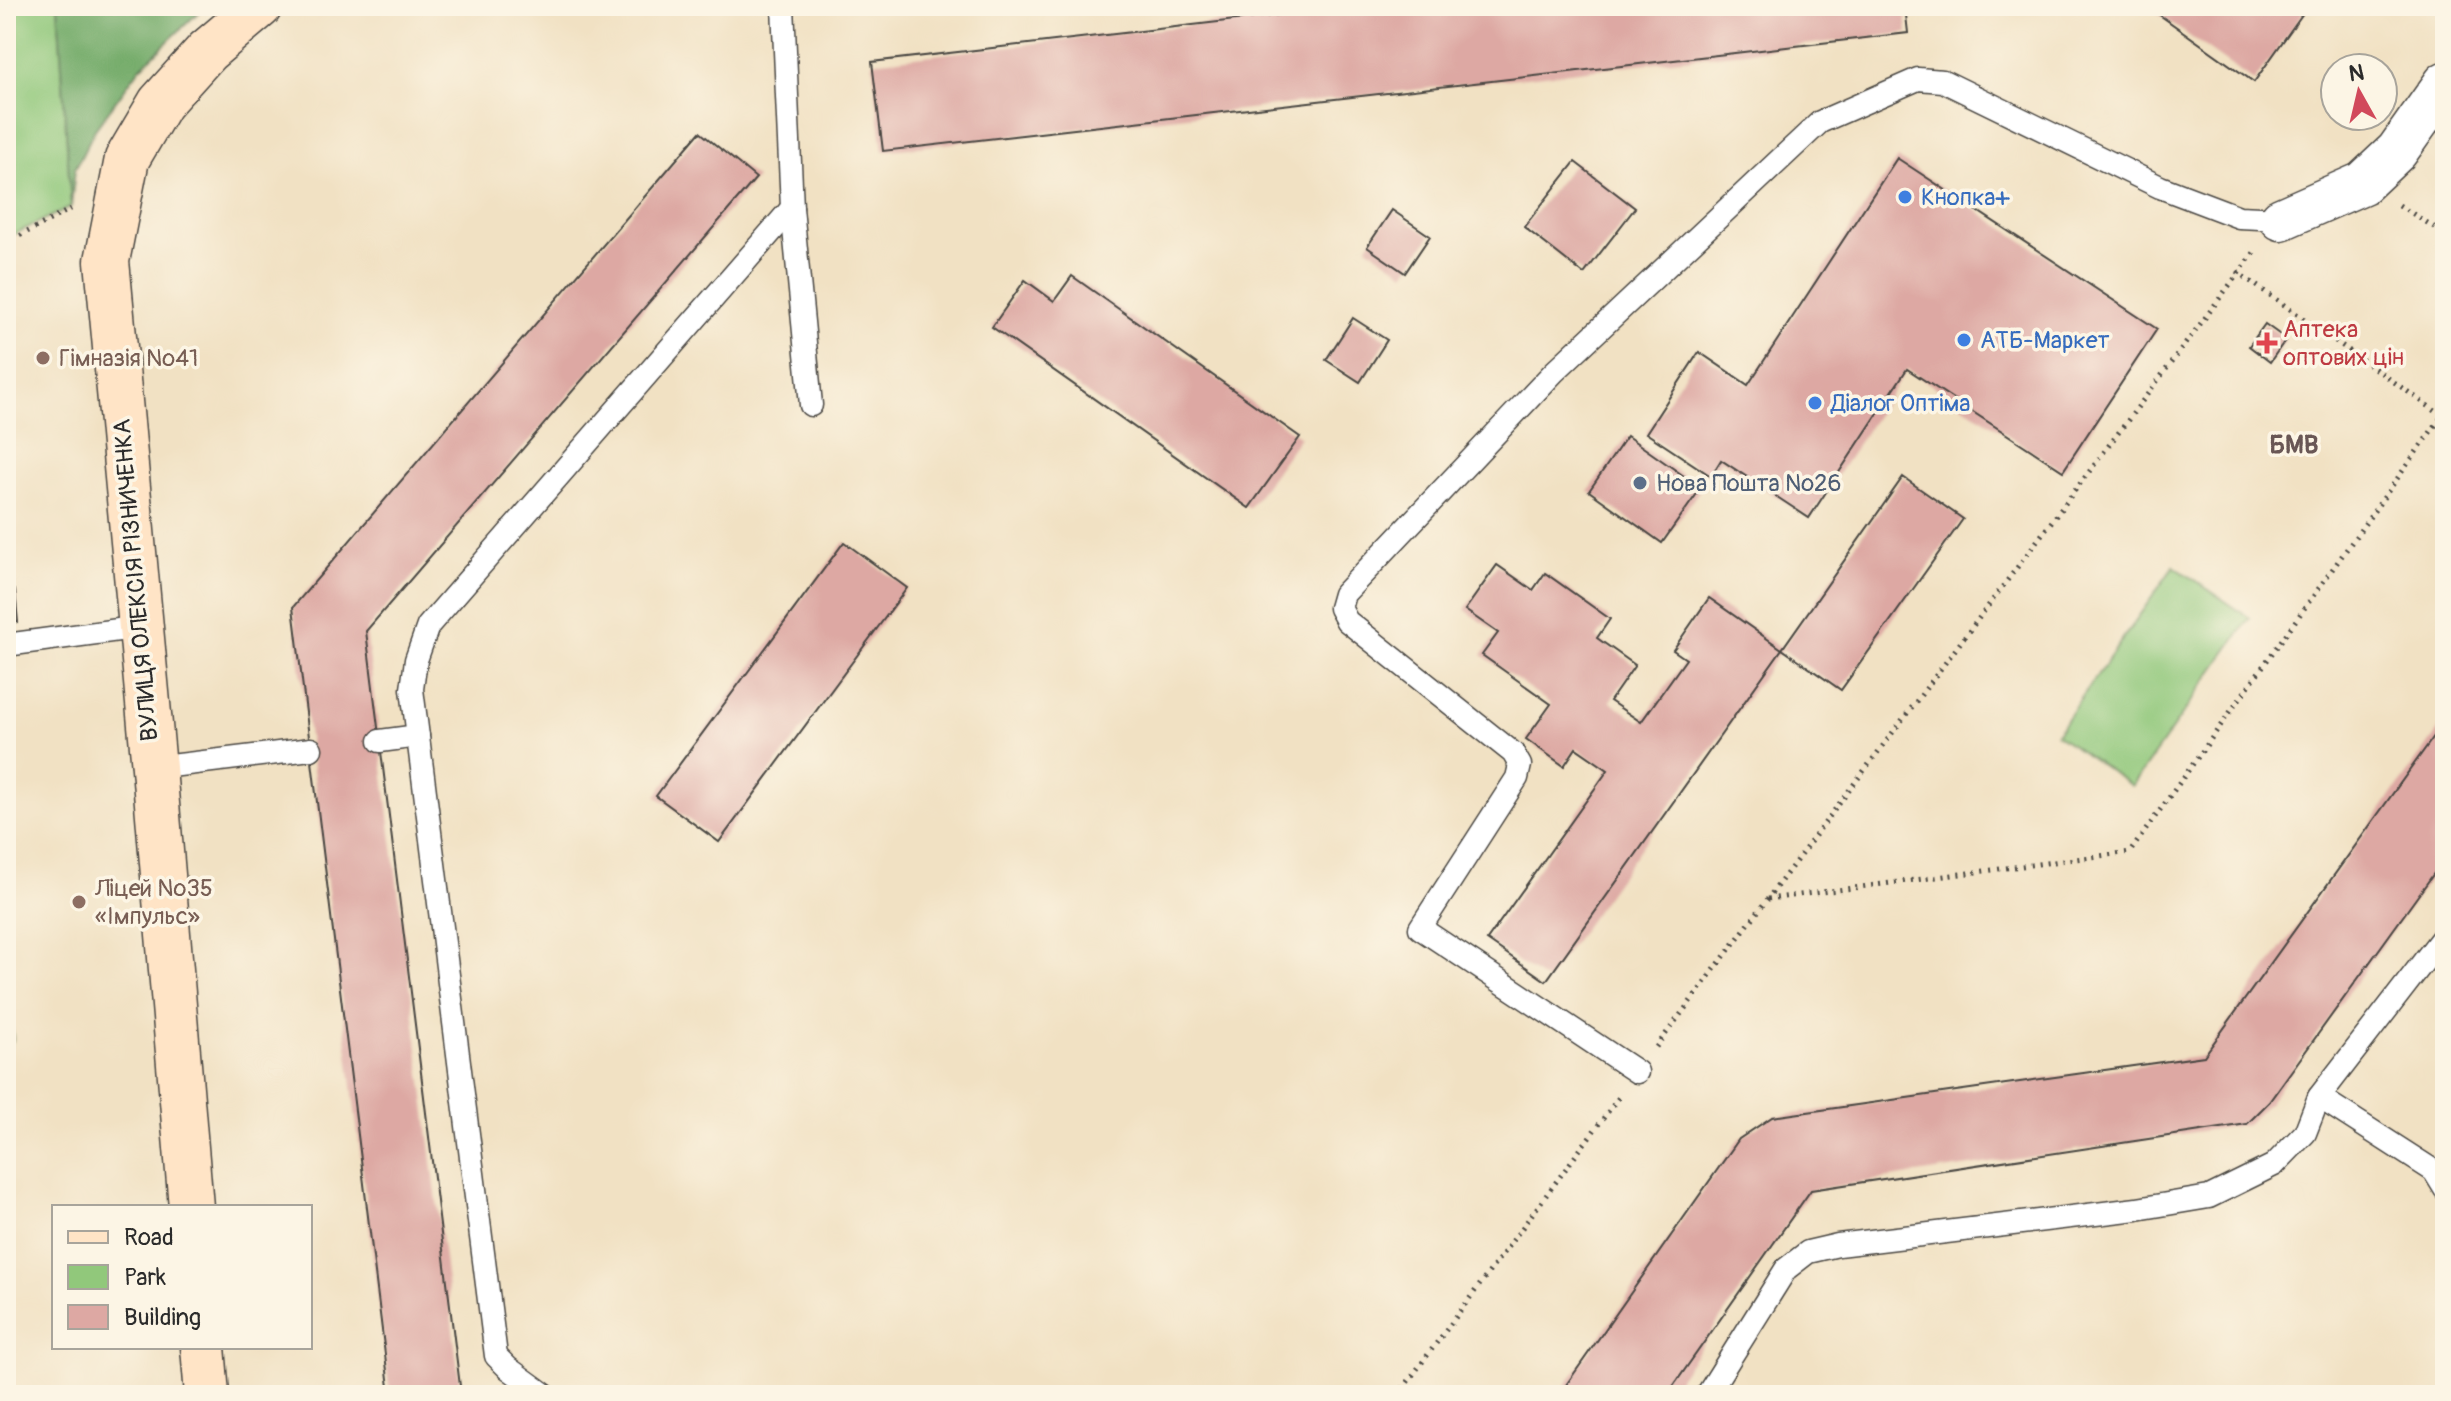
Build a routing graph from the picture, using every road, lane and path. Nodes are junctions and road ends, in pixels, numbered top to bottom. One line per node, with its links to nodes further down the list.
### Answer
1 (260, 6): 13 (street, ВУЛИЦЯ ОЛЕКСІЯ РІЗНИЧЕНКА)
2 (783, 6): 5 (lane)
3 (2445, 83): 4 (street)
4 (2363, 183): 7 (street); 8 (path)
5 (792, 208): 11 (lane); 15 (lane)
6 (71, 209): 9 (path)
7 (2281, 219): 10 (path); 21 (lane)
8 (2445, 234)
9 (6, 243)
10 (2237, 272): 12 (path); 19 (path)
11 (811, 405)
12 (2444, 417): 19 (path)
13 (141, 627): 14 (lane); 18 (street, ВУЛИЦЯ ОЛЕКСІЯ РІЗНИЧЕНКА)
14 (6, 645)
15 (418, 736): 16 (lane); 27 (lane)
16 (380, 741)
17 (311, 749): 18 (lane)
18 (154, 768): 24 (street, ВУЛИЦЯ ОЛЕКСІЯ РІЗНИЧЕНКА)
19 (1767, 899): 21 (path)
20 (2445, 934): 22 (lane)
21 (1637, 1072): 28 (path)
22 (2319, 1097): 23 (lane); 29 (lane)
23 (2445, 1189)
24 (191, 1205)
25 (203, 1349): 26 (street)
26 (207, 1395)
27 (545, 1395)
28 (1398, 1395)
29 (1707, 1395)

